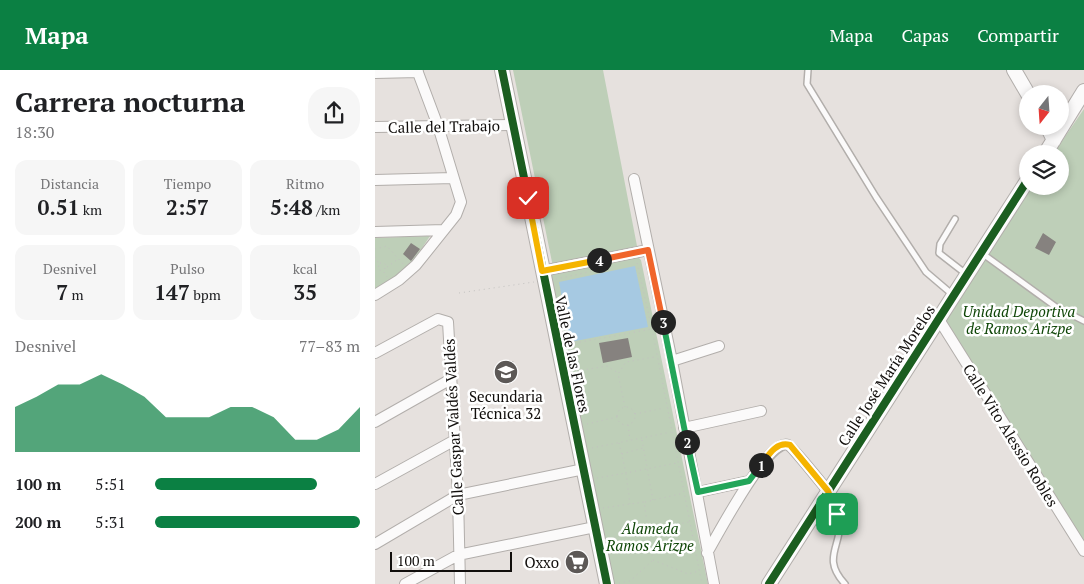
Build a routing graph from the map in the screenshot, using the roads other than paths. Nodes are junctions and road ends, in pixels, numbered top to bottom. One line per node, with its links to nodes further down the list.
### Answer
1 (502, 70): 9 (street, Valle de las Flores)
2 (808, 70): 26 (lane)
3 (1014, 70): 6 (street)
4 (417, 71): 5 (street); 8 (street)
5 (375, 73)
6 (1023, 85)
7 (1084, 91): 12 (street)
8 (438, 126): 9 (street, Calle del Trabajo); 10 (street, Calle del Trabajo); 14 (street)
9 (514, 126): 24 (street, Valle de las Flores)
10 (375, 127)
11 (1052, 135): 12 (street)
12 (1055, 140): 13 (street)
13 (1051, 145)
14 (453, 178): 16 (street); 19 (street)
15 (634, 179): 21 (street)
16 (375, 180)
17 (1019, 194): 22 (street, Calle José María Morelos)
18 (955, 219): 23 (lane)
19 (444, 230): 20 (street); 25 (street)
20 (375, 232)
21 (648, 250): 24 (street); 31 (street)
22 (981, 253): 23 (street, Calle José María Morelos); 28 (lane)
23 (967, 274): 26 (street, Calle José María Morelos)
24 (543, 276): 37 (street, Valle de las Flores)
25 (375, 295)
26 (953, 296): 27 (street, Calle José María Morelos)
27 (938, 318): 40 (street, Calle José María Morelos); 45 (street, Calle Vito Alessio Robles)
28 (1084, 321)
29 (719, 346): 31 (street)
30 (375, 353): 32 (street, Calle Gaspar Valdés Valdés)
31 (672, 361): 35 (street)
32 (451, 379): 34 (street); 36 (street, Calle Gaspar Valdés Valdés)
33 (761, 411): 35 (street)
34 (375, 422)
35 (684, 428): 41 (street)
36 (455, 440): 39 (street); 42 (street, Calle Gaspar Valdés Valdés)
37 (584, 470): 42 (street); 43 (street, Valle de las Flores)
38 (749, 481): 40 (street); 41 (street); 46 (street)
39 (375, 484)
40 (828, 491): 52 (street, Calle José María Morelos); 53 (lane)
41 (698, 492): 46 (street)
42 (458, 496): 44 (street); 47 (street, Calle Gaspar Valdés Valdés)
43 (595, 527): 47 (street); 50 (street, Valle de las Flores)
44 (375, 544)
45 (1084, 551)
46 (707, 553): 51 (street)
47 (458, 555): 48 (street); 49 (street, Calle Gaspar Valdés Valdés)
48 (405, 584)
49 (460, 584)
50 (607, 584)
51 (714, 584)
52 (769, 584)
53 (845, 584)

